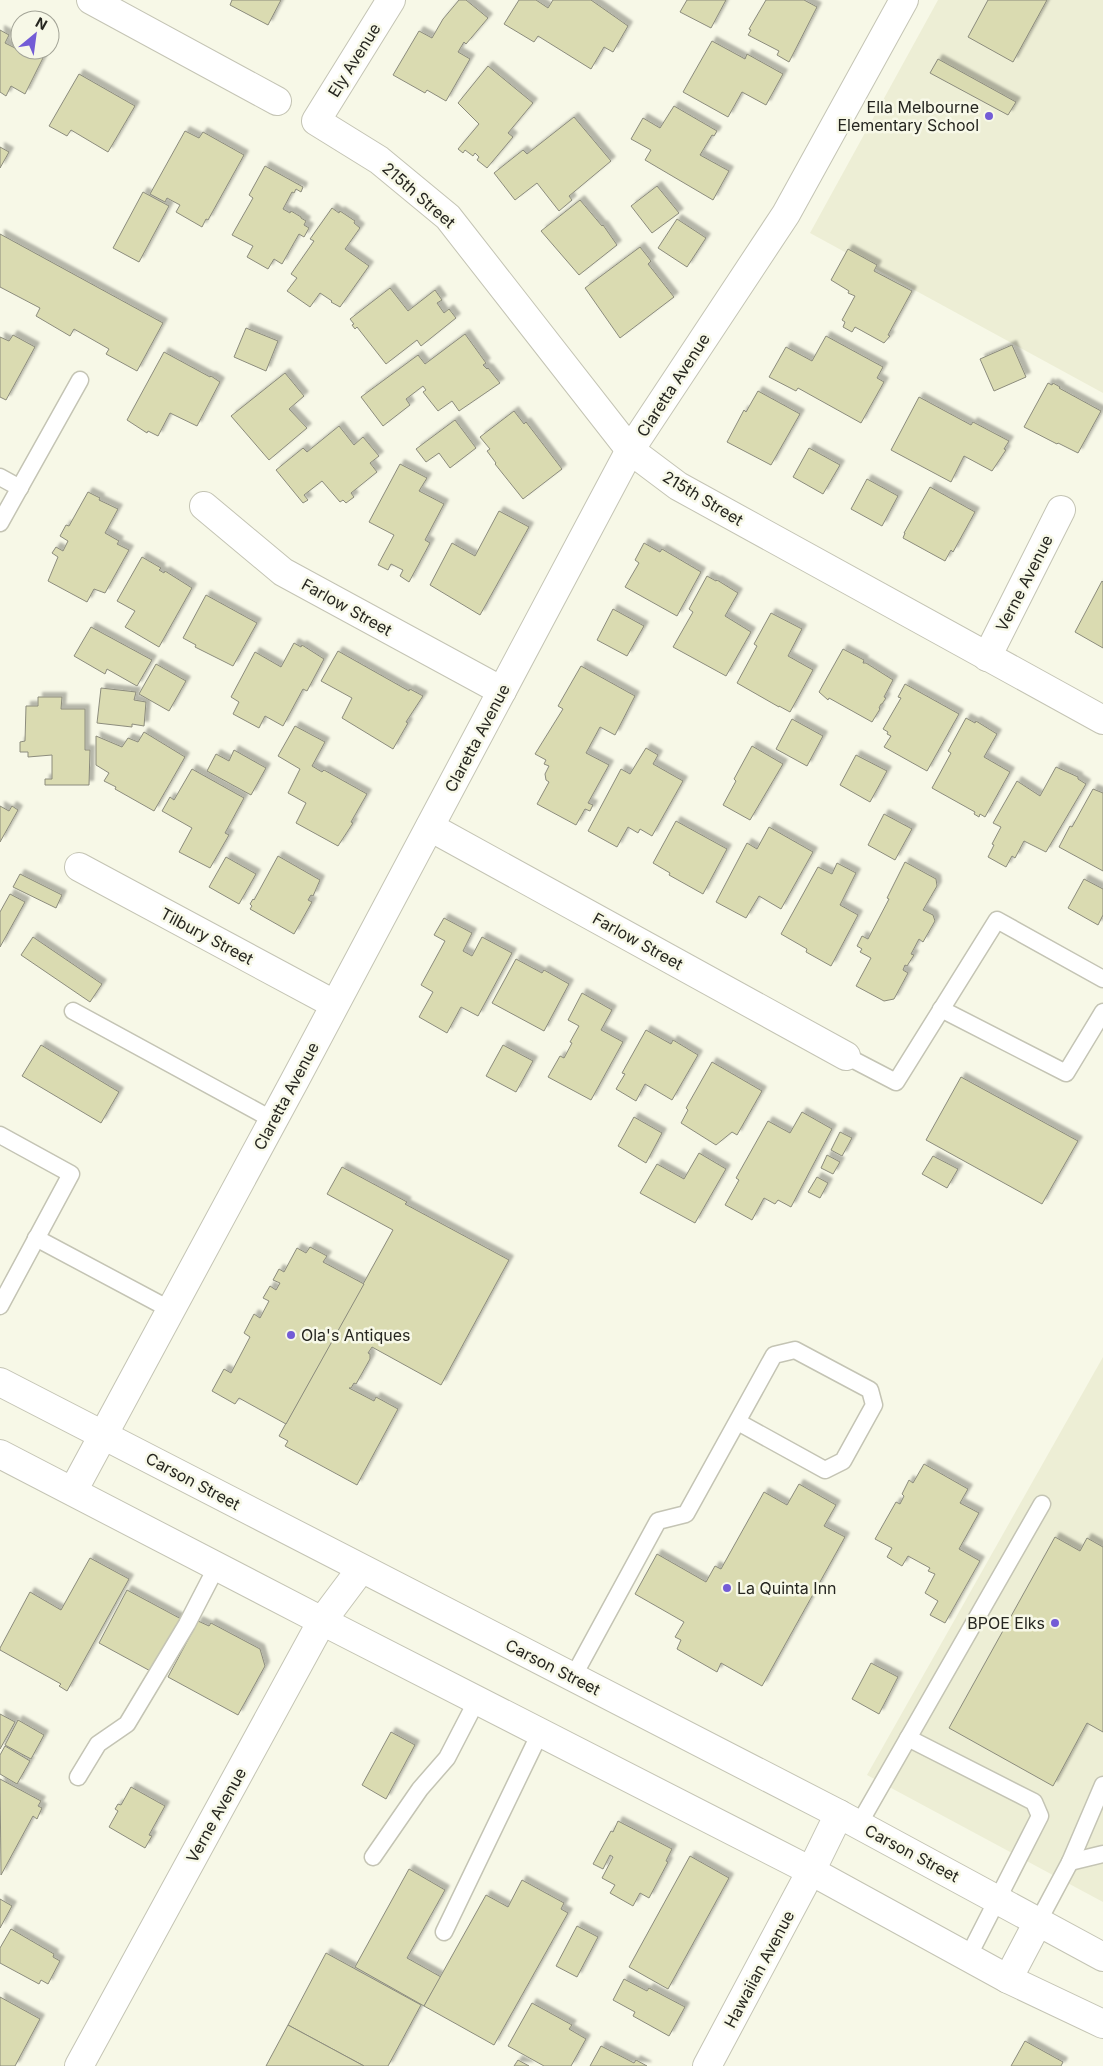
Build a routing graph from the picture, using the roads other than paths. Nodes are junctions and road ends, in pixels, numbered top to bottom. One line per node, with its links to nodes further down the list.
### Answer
1 (91, 0): 4 (street)
2 (391, 0): 5 (street, Ely Avenue)
3 (904, 0): 7 (street, Claretta Avenue)
4 (277, 101)
5 (316, 121): 7 (street, 215th Street)
6 (80, 380): 9 (lane)
7 (630, 450): 13 (street, 215th Street); 14 (street, Claretta Avenue)
8 (0, 477): 9 (lane)
9 (20, 488): 12 (lane)
10 (204, 506): 14 (street, Farlow Street)
11 (1061, 510): 13 (street, Verne Avenue)
12 (0, 524)
13 (988, 657): 15 (street, 215th Street)
14 (502, 691): 16 (street, Claretta Avenue)
15 (1103, 720)
16 (430, 827): 19 (street, Claretta Avenue); 23 (street, Farlow Street)
17 (79, 867): 19 (street, Tilbury Street)
18 (1103, 979): 20 (lane)
19 (334, 1004): 24 (street, Claretta Avenue)
20 (942, 1009): 22 (lane); 23 (lane)
21 (73, 1011): 24 (lane)
22 (1103, 1012)
23 (846, 1056)
24 (273, 1120): 28 (street, Claretta Avenue)
25 (0, 1136): 26 (lane)
26 (36, 1238): 27 (lane); 28 (lane)
27 (2, 1297)
28 (171, 1310): 31 (street, Claretta Avenue)
29 (0, 1382): 31 (street, Carson Street)
30 (738, 1422): 30 (lane); 38 (lane)
31 (104, 1434): 33 (street, Claretta Avenue); 36 (street, Carson Street)
32 (0, 1454): 33 (street)
33 (73, 1491): 35 (street)
34 (1042, 1504): 41 (lane)
35 (216, 1566): 37 (street); 42 (lane)
36 (361, 1569): 37 (street, Verne Avenue); 38 (street, Carson Street)
37 (322, 1621): 39 (street); 56 (street, Verne Avenue)
38 (573, 1677): 44 (street, Carson Street)
39 (476, 1700): 40 (street); 46 (lane)
40 (540, 1733): 48 (street); 51 (lane)
41 (908, 1738): 44 (lane); 49 (lane)
42 (78, 1777)
43 (1103, 1785): 47 (lane)
44 (849, 1819): 48 (street, Hawaiian Avenue); 49 (street, Carson Street)
45 (1103, 1854): 47 (lane)
46 (373, 1857)
47 (1070, 1862): 50 (lane)
48 (811, 1871): 52 (street); 57 (street, Hawaiian Avenue)
49 (999, 1900): 50 (street, Carson Street); 52 (lane)
50 (1038, 1922): 53 (street, Carson Street); 54 (street)
51 (444, 1932)
52 (968, 1957): 54 (street)
53 (1103, 1957)
54 (1008, 1979): 55 (street)
55 (1103, 2024)
56 (79, 2066)
57 (707, 2066)

